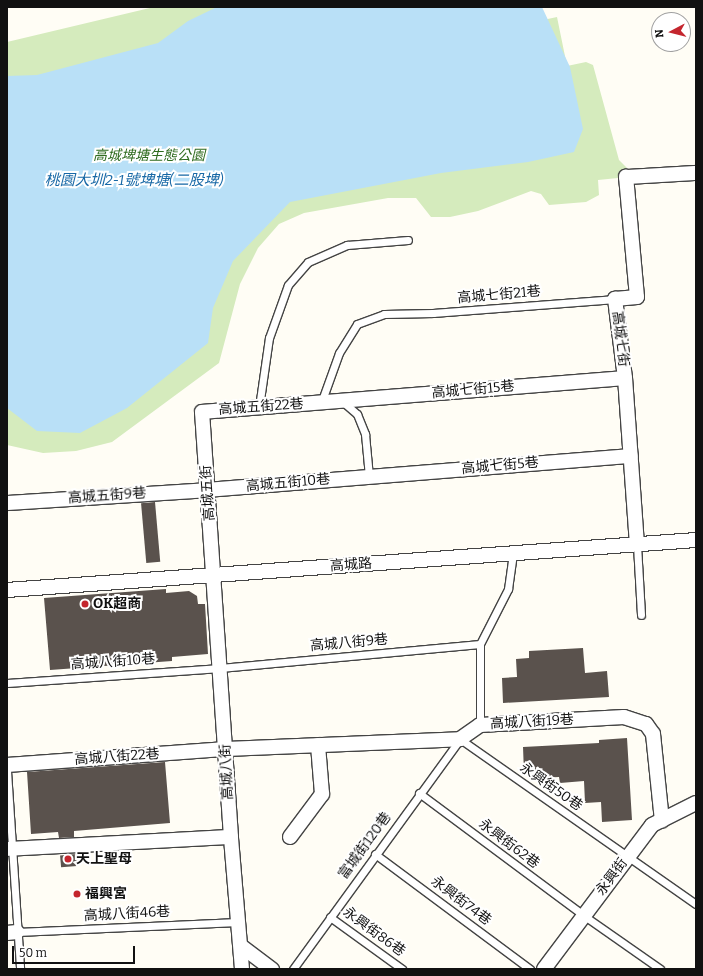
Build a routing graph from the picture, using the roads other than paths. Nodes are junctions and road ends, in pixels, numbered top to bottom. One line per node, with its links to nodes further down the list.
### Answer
1 (696, 173): 3 (street, 高城七街)
2 (408, 240): 7 (lane)
3 (615, 299): 4 (street, 高城七街); 6 (lane, 高城七街21巷)
4 (625, 378): 5 (street, 高城七街15巷); 9 (street, 高城七街)
5 (342, 401): 6 (street, 高城七街15巷); 10 (lane)
6 (321, 403): 7 (street, 高城五街22巷)
7 (259, 407): 8 (street, 高城五街22巷)
8 (202, 412): 11 (street, 高城五街)
9 (631, 456): 10 (street, 高城七街5巷); 14 (street, 高城七街)
10 (369, 476): 11 (street, 高城五街10巷)
11 (207, 490): 12 (street, 高城五街9巷); 16 (street, 高城五街)
12 (7, 503)
13 (696, 540): 14 (street, 高城路)
14 (637, 545): 15 (street, 高城路); 18 (lane)
15 (513, 554): 16 (street, 高城路); 19 (lane)
16 (214, 574): 17 (street, 高城路); 20 (street, 高城八街)
17 (7, 590)
18 (641, 615)
19 (480, 644): 20 (lane, 高城八街9巷); 22 (lane)
20 (220, 668): 21 (lane, 高城八街10巷); 25 (street, 高城八街)
21 (7, 683)
22 (480, 725): 23 (street, 高城八街19巷); 30 (street, 高城八街19巷)
23 (460, 739): 24 (street); 28 (lane, 富城街120巷); 35 (lane, 永興街50巷)
24 (318, 745): 25 (street); 32 (street)
25 (226, 749): 26 (street, 高城八街22巷); 31 (street, 高城八街)
26 (7, 765)
27 (7, 771): 33 (lane)
28 (419, 793): 34 (lane, 富城街120巷); 37 (lane, 永興街62巷)
29 (696, 803): 30 (street, 永興街)
30 (662, 821): 35 (street, 永興街)
31 (231, 837): 33 (street); 39 (street, 高城八街)
32 (290, 837)
33 (10, 849): 40 (lane)
34 (376, 854): 38 (lane, 富城街120巷); 47 (lane, 永興街74巷)
35 (627, 856): 36 (lane, 永興街50巷); 37 (street, 永興街)
36 (696, 904)
37 (583, 915): 48 (street, 永興街); 49 (lane, 永興街62巷)
38 (330, 917): 45 (lane, 富城街120巷); 46 (lane, 永興街86巷)
39 (238, 922): 40 (lane, 高城八街46巷); 41 (street, 高城八街)
40 (12, 932): 42 (lane)
41 (241, 946): 43 (street, 高城八街); 44 (street)
42 (20, 969)
43 (242, 969)
44 (272, 969)
45 (293, 969)
46 (402, 969)
47 (530, 969)
48 (544, 969)
49 (660, 969)

